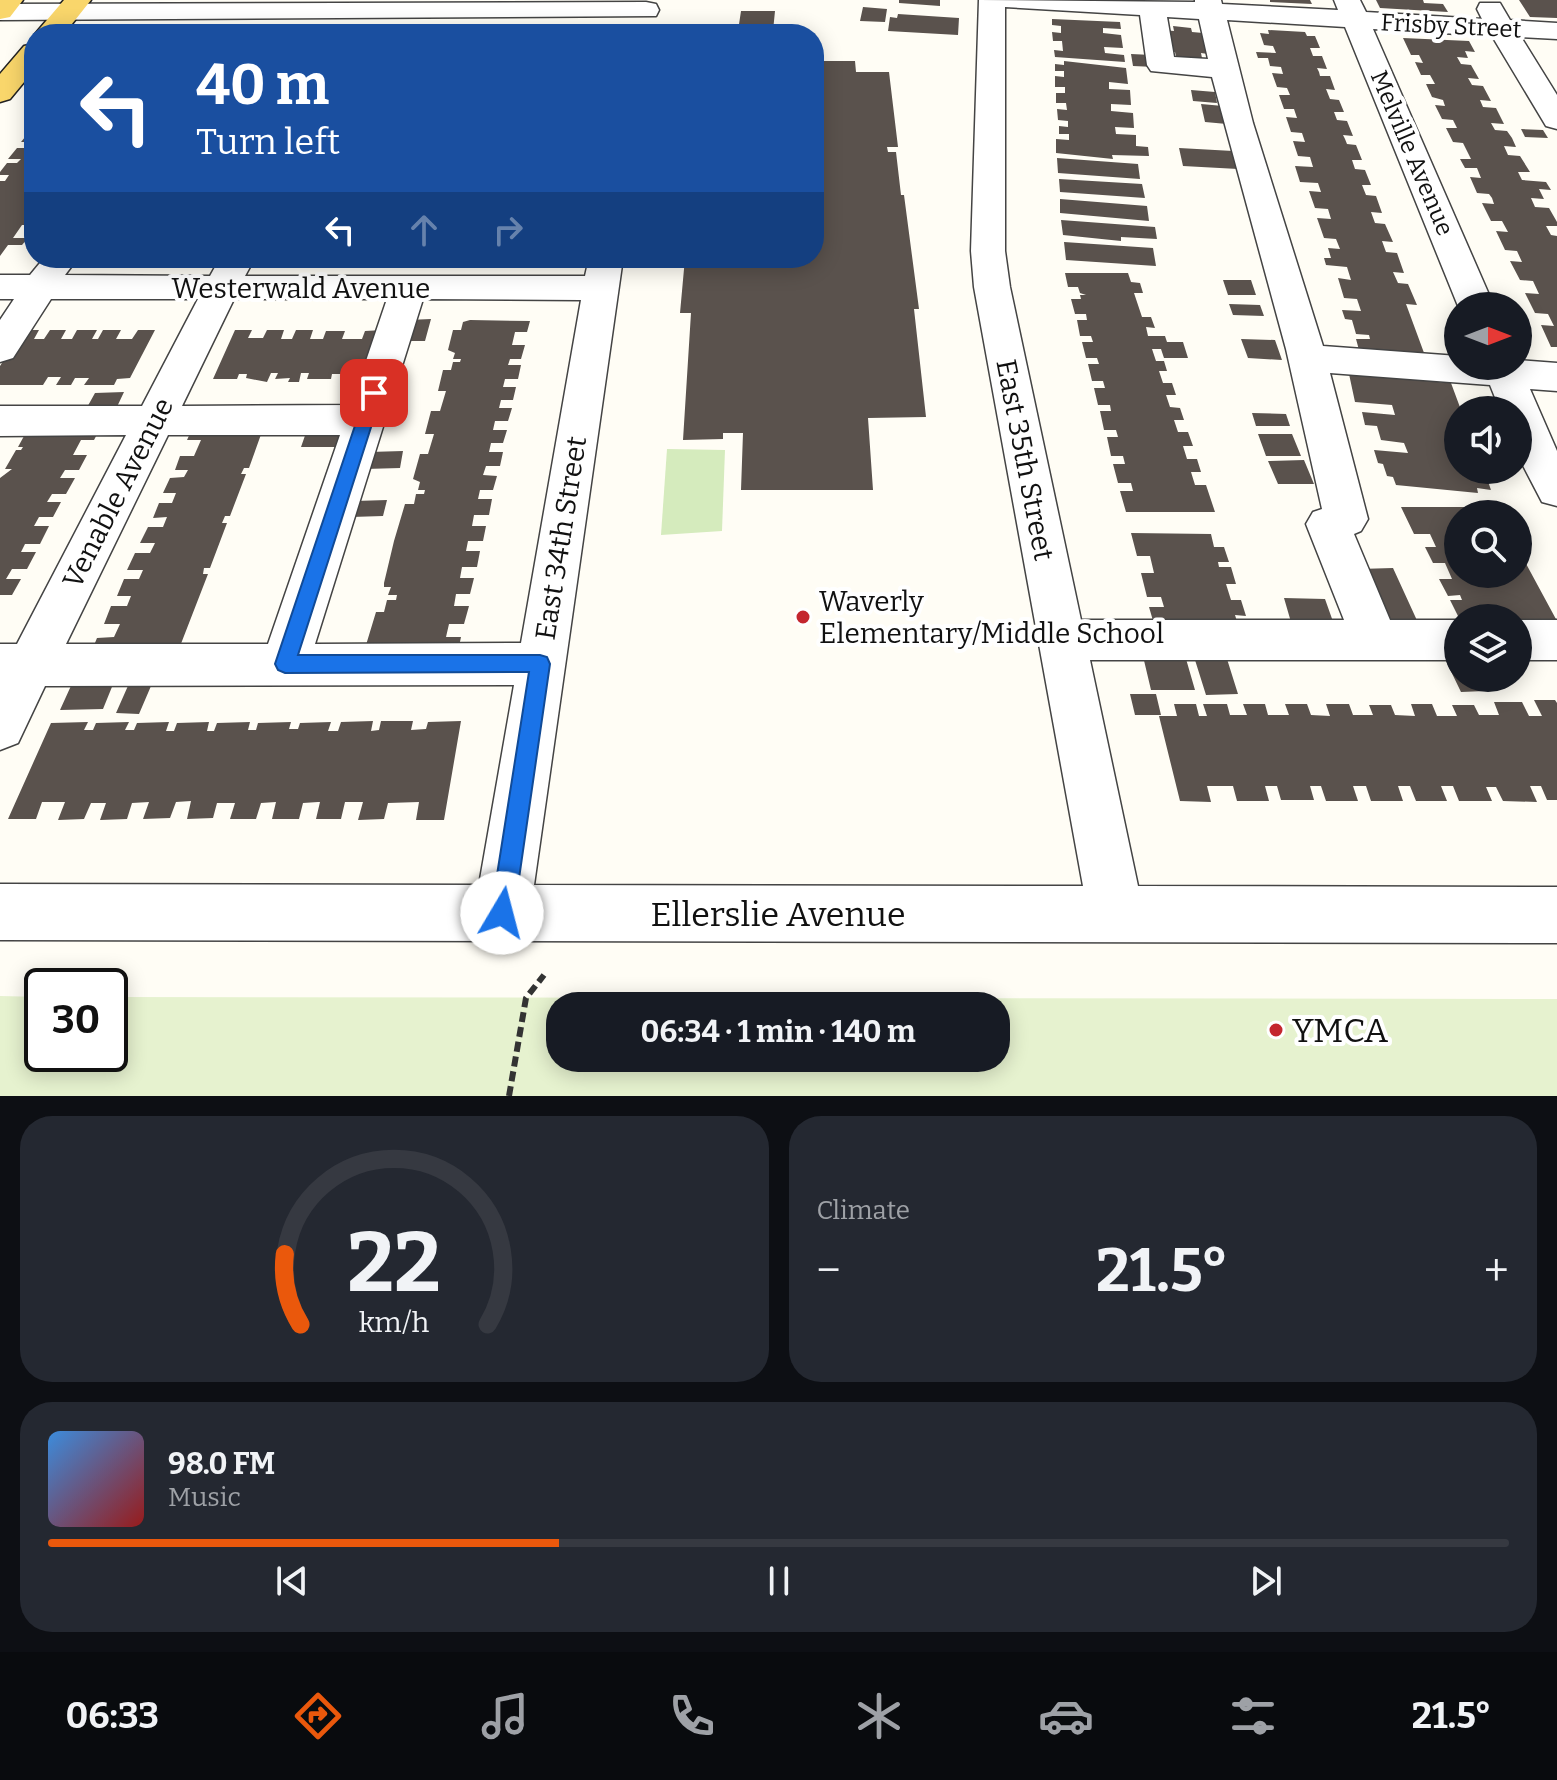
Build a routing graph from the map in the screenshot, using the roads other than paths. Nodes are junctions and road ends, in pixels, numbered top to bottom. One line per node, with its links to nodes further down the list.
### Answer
1 (10, 0): 10 (main road)
2 (992, 0): 37 (street, East 35th Street)
3 (1009, 0): 6 (street, Frisby Street)
4 (1485, 0): 15 (street)
5 (73, 5): 9 (street); 10 (street); 13 (main road)
6 (1157, 5): 7 (street, Frisby Street); 18 (street)
7 (1209, 6): 8 (street, Frisby Street); 18 (street)
8 (1351, 10): 15 (street, Frisby Street); 26 (street, Melville Avenue)
9 (218, 11): 11 (street); 14 (street)
10 (0, 12)
11 (347, 15): 12 (street)
12 (645, 15)
13 (57, 24)
14 (210, 24)
15 (1502, 28): 16 (street, Frisby Street); 20 (street)
16 (1557, 31)
17 (24, 64): 19 (main road)
18 (1225, 69): 28 (street)
19 (0, 93)
20 (1557, 120)
21 (49, 272): 22 (street, Westerwald Avenue); 25 (street, Westerwald Avenue); 27 (street)
22 (229, 273): 24 (street, Westerwald Avenue); 35 (street, Venable Avenue)
23 (604, 273): 24 (street, Westerwald Avenue); 43 (street, East 34th Street)
24 (403, 278): 33 (street)
25 (0, 287)
26 (1470, 292)
27 (0, 349)
28 (1307, 358): 29 (street); 38 (street)
29 (1444, 366)
30 (1532, 373): 31 (street)
31 (1557, 377)
32 (1508, 380): 36 (street)
33 (366, 420): 35 (street); 42 (street)
34 (0, 421): 35 (street)
35 (154, 421): 44 (street, Venable Avenue)
36 (1557, 490)
37 (1061, 640): 38 (street); 48 (street, East 35th Street)
38 (1375, 640): 39 (street)
39 (1444, 640)
40 (1532, 640): 41 (street)
41 (1557, 640)
42 (285, 664): 43 (street); 44 (street)
43 (540, 664): 47 (street, East 34th Street)
44 (16, 665): 45 (street, Venable Avenue)
45 (0, 727)
46 (0, 912): 47 (street, Ellerslie Avenue)
47 (502, 913): 48 (street, Ellerslie Avenue)
48 (1116, 914): 49 (street, Ellerslie Avenue)
49 (1557, 915)

